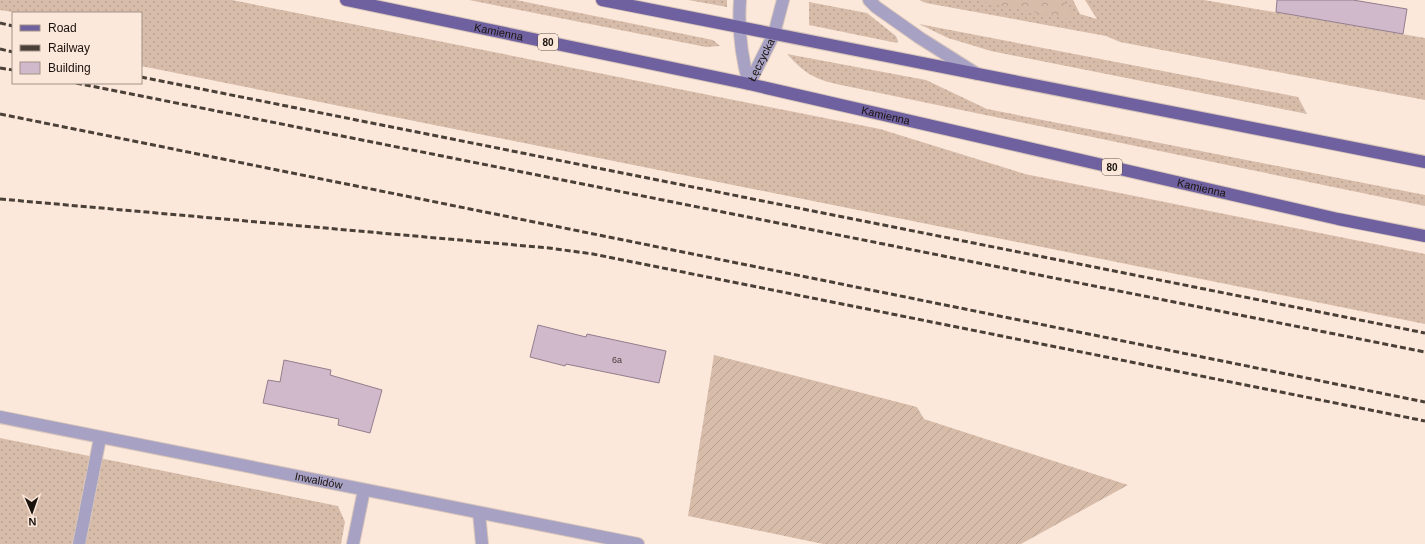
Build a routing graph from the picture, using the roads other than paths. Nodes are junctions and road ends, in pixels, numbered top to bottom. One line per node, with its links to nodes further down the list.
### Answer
1 (346, 0): 9 (main road, Kamienna / 80)
2 (602, 0): 6 (main road)
3 (740, 0): 6 (street, Łęczycka)
4 (784, 0): 7 (street, Łęczycka)
5 (870, 0): 8 (street)
6 (740, 27): 7 (main road); 9 (street, Łęczycka)
7 (774, 34): 8 (main road); 9 (street, Łęczycka)
8 (980, 75): 10 (main road)
9 (749, 84): 11 (main road, Kamienna / 80)
10 (1425, 162)
11 (1425, 236)
12 (0, 417): 13 (street, Inwalidów)
13 (100, 438): 14 (street, Inwalidów); 17 (street)
14 (364, 490): 15 (street, Inwalidów); 18 (street)
15 (479, 513): 16 (street, Inwalidów); 19 (street)
16 (604, 541): 20 (street, Inwalidów)
17 (79, 544)
18 (353, 544)
19 (482, 544)
20 (638, 544)

